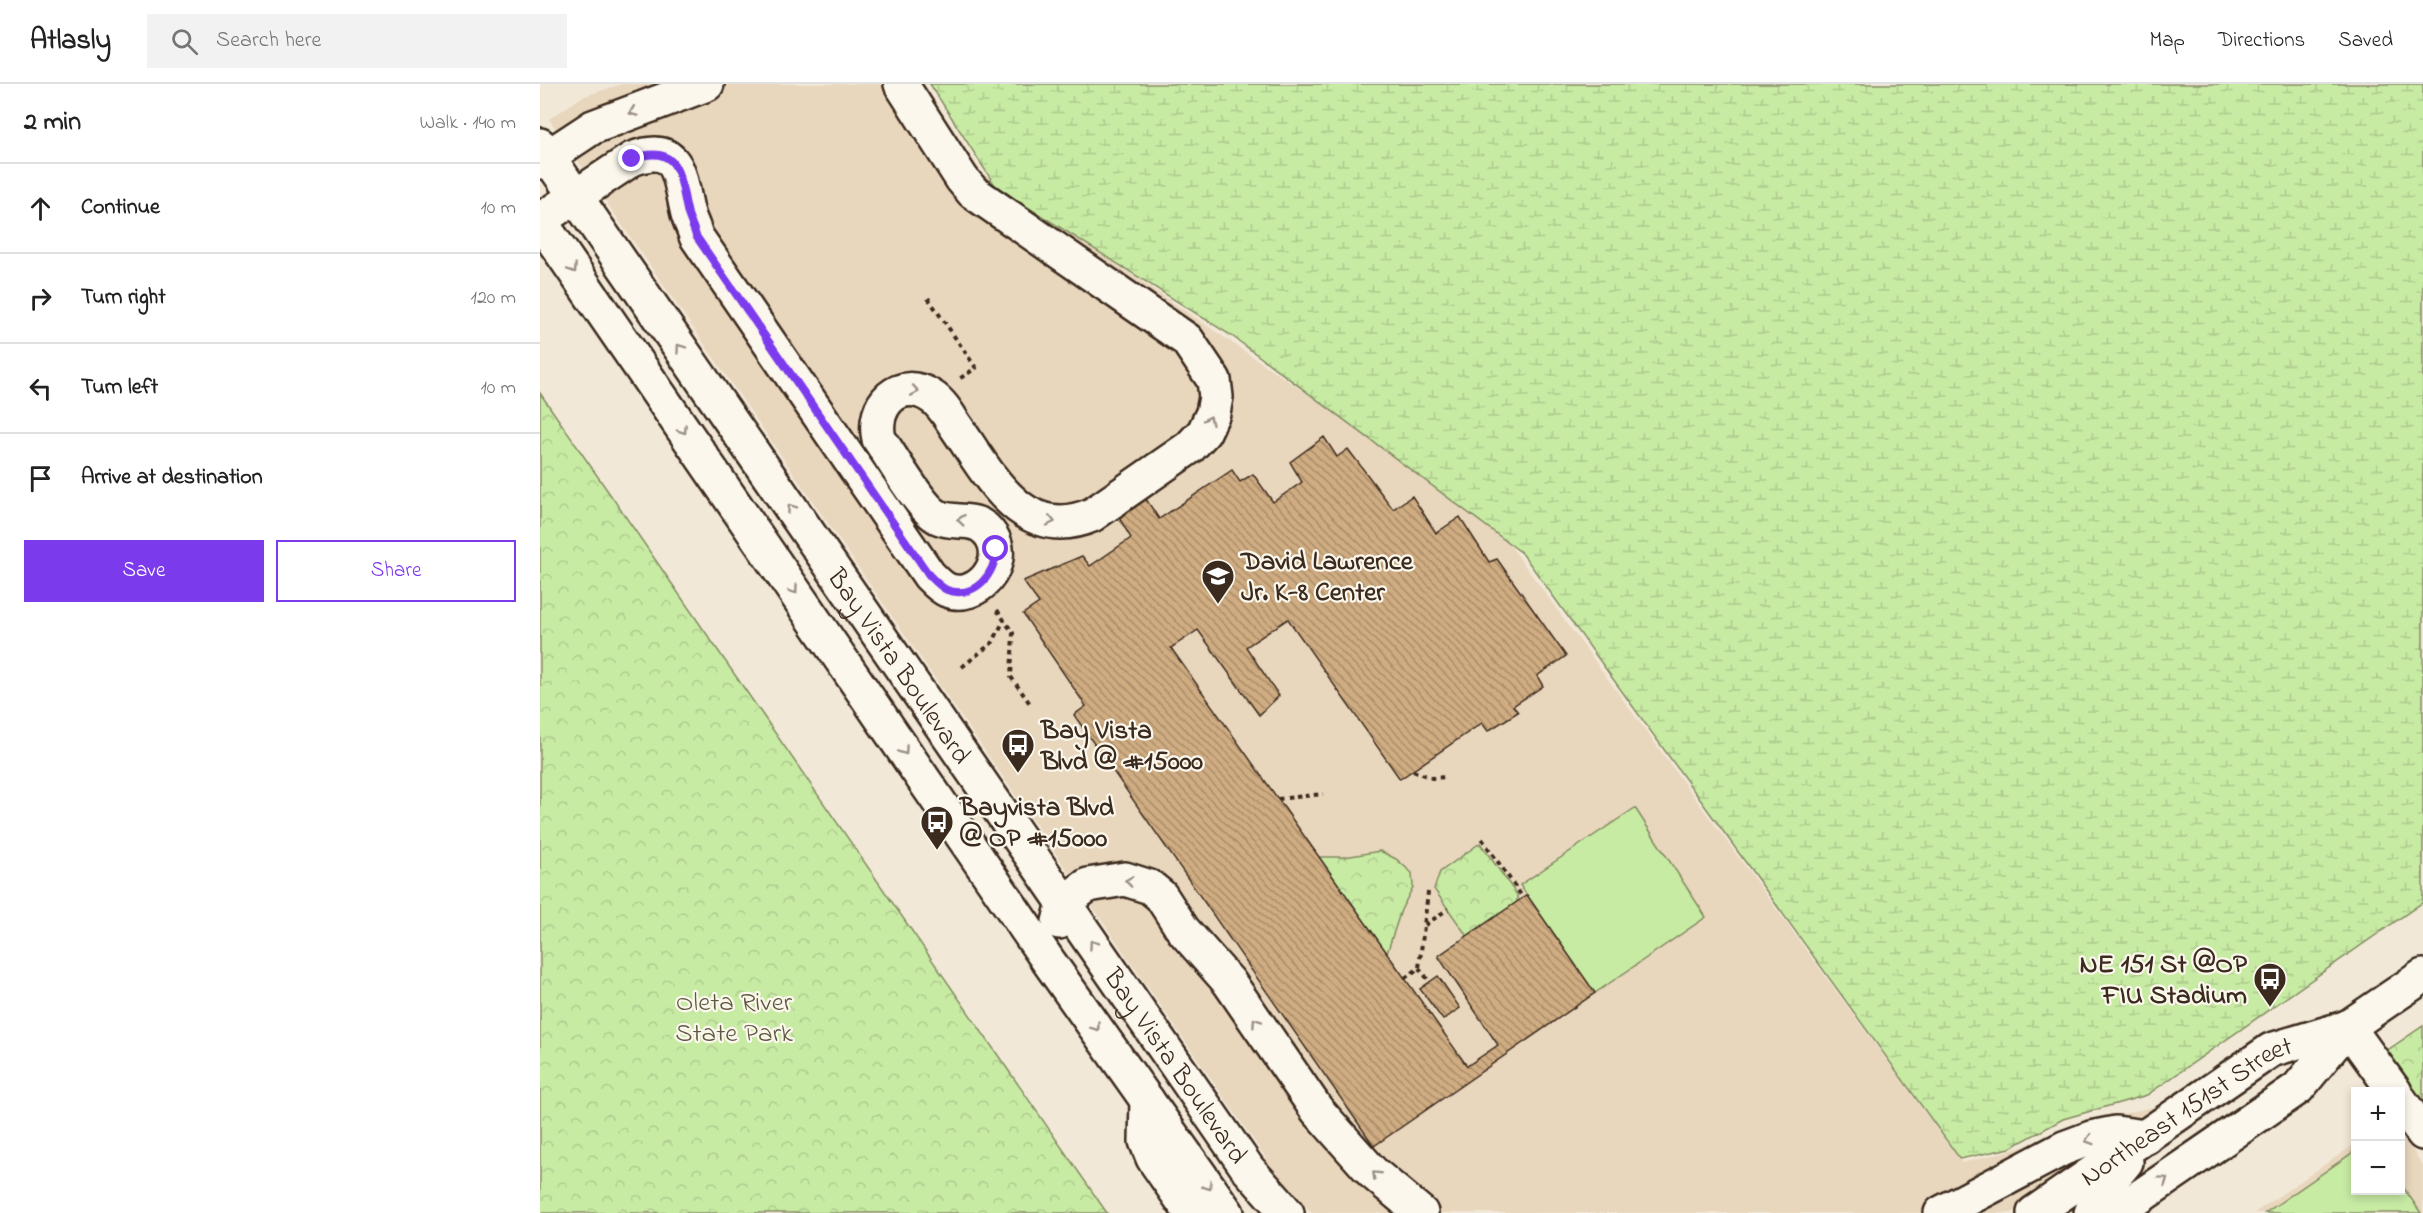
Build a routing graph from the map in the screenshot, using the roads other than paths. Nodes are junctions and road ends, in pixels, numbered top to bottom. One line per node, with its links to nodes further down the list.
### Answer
1 (707, 84): 3 (street, one-way to 3)
2 (901, 84): 4 (street, one-way to 2)
3 (543, 155): 4 (street, Bay Vista Boulevard)
4 (574, 195): 5 (street); 6 (street, Bay Vista Boulevard, one-way to 4)
5 (540, 220): 7 (street, Bay Vista Boulevard, one-way to 7)
6 (1064, 902): 7 (street); 17 (street, Bay Vista Boulevard, one-way to 6); 18 (street, one-way to 6)
7 (1049, 962): 11 (street, Bay Vista Boulevard, one-way to 11)
8 (2423, 976): 9 (street, Northeast 151st Street)
9 (2348, 1027): 10 (street); 14 (street, Northeast 151st Street); 22 (street, Northeast 151st Street, one-way to 9)
10 (2391, 1087)
11 (1148, 1100): 15 (street); 16 (street, Bay Vista Boulevard, one-way to 16)
12 (2405, 1107): 13 (street)
13 (2423, 1133)
14 (2146, 1137): 19 (street, one-way to 19); 20 (street, Northeast 151st Street); 21 (street)
15 (1191, 1213)
16 (1227, 1213)
17 (1287, 1213)
18 (1421, 1213)
19 (1941, 1213)
20 (2034, 1213)
21 (2091, 1213)
22 (2116, 1213)

